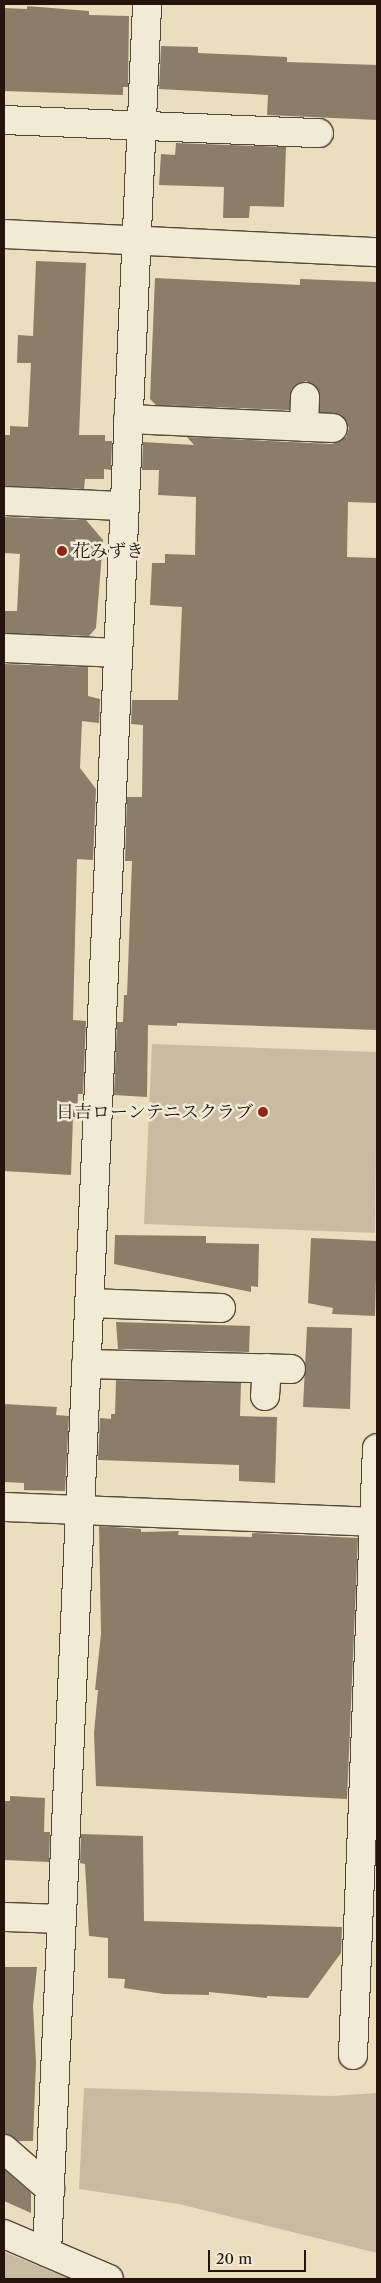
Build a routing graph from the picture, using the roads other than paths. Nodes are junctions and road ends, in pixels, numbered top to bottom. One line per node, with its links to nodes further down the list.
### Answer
1 (147, 4): 3 (street)
2 (4, 120): 3 (street)
3 (141, 126): 4 (street); 6 (street)
4 (319, 133)
5 (4, 234): 6 (street)
6 (138, 240): 7 (street); 9 (street)
7 (377, 252)
8 (305, 397): 10 (street)
9 (128, 419): 10 (street); 13 (street)
10 (304, 427): 11 (street)
11 (333, 428)
12 (4, 502): 13 (street)
13 (125, 506): 15 (street)
14 (4, 648): 15 (street)
15 (117, 653): 16 (street)
16 (89, 1302): 17 (street); 18 (street)
17 (221, 1308)
18 (86, 1364): 19 (street); 22 (street)
19 (265, 1396)
20 (377, 1448): 23 (street)
21 (4, 1506): 22 (street)
22 (78, 1509): 23 (street); 25 (street)
23 (376, 1522): 26 (street)
24 (4, 1917): 25 (street)
25 (61, 1919): 28 (street)
26 (352, 2055)
27 (4, 2149): 28 (street)
28 (50, 2189): 30 (street)
29 (4, 2234): 30 (street)
30 (47, 2252): 31 (street)
31 (109, 2279)

